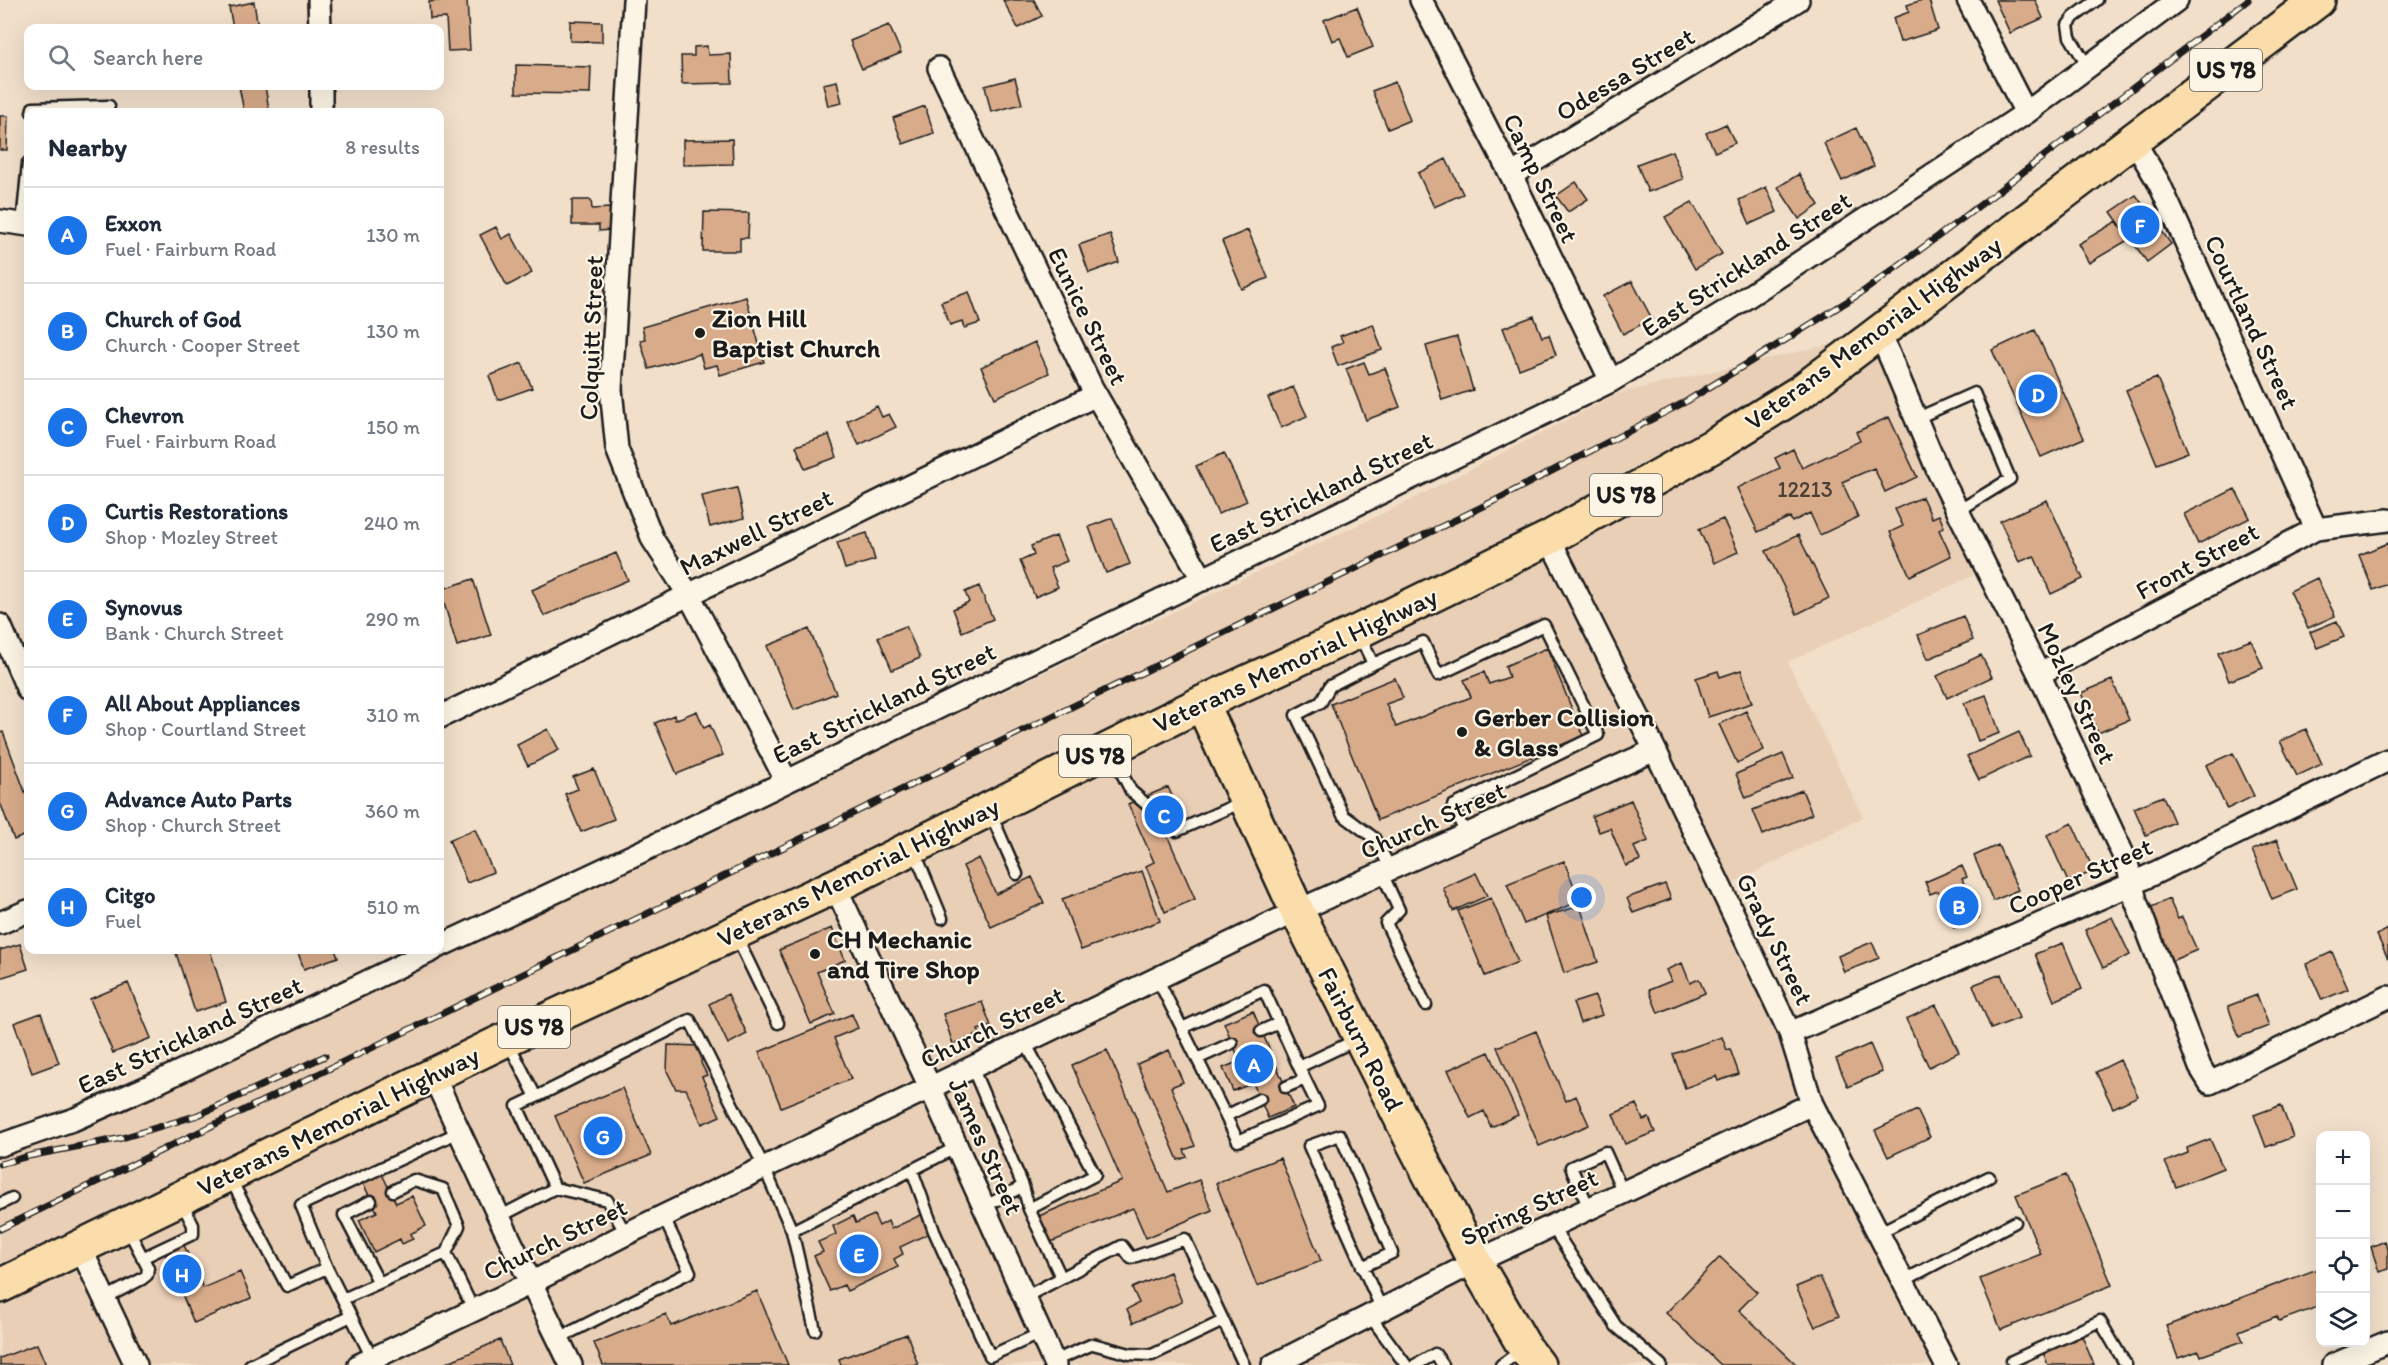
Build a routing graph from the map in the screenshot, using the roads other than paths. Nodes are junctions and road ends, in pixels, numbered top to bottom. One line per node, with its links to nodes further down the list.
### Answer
1 (319, 0): 9 (street)
2 (634, 0): 30 (street, Colquitt Street)
3 (1421, 0): 18 (street, Camp Street)
4 (1798, 0): 18 (street, Odessa Street)
5 (1968, 0): 16 (street)
6 (2097, 0): 10 (lane)
7 (2177, 0): 10 (street, East Strickland Street)
8 (2318, 0): 17 (main road, Veterans Memorial Highway / US 78)
9 (320, 24)
10 (2088, 67): 16 (street, East Strickland Street)
11 (939, 68): 23 (street, Eunice Street)
12 (321, 90): 15 (street)
13 (109, 106): 14 (lane)
14 (33, 108)
15 (321, 108)
16 (2026, 112): 22 (street, East Strickland Street)
17 (2134, 141): 21 (main road, Veterans Memorial Highway / US 78); 27 (street, Courtland Street)
18 (1511, 175): 22 (street, Camp Street)
19 (0, 221): 20 (street)
20 (24, 225)
21 (1880, 333): 24 (street, Mozley Street); 28 (main road, Veterans Memorial Highway / US 78)
22 (1611, 381): 29 (street, East Strickland Street)
23 (1096, 395): 29 (street, Eunice Street); 30 (street, Maxwell Street)
24 (1915, 419): 25 (street, Mozley Street); 25 (lane)
25 (1958, 511): 34 (street, Mozley Street)
26 (2388, 520): 27 (street, Front Street)
27 (2316, 529): 34 (street, Front Street)
28 (1549, 538): 32 (main road, Veterans Memorial Highway / US 78); 39 (street, Grady Street)
29 (1203, 580): 41 (street, East Strickland Street)
30 (689, 595): 37 (street, Maxwell Street); 41 (street, Colquitt Street)
31 (0, 625): 35 (street)
32 (1358, 632): 33 (lane); 36 (main road, Veterans Memorial Highway / US 78)
33 (1373, 664): 44 (lane); 46 (lane)
34 (2039, 674): 48 (street, Mozley Street)
35 (24, 681)
36 (1202, 702): 38 (main road, Veterans Memorial Highway / US 78); 42 (main road, Fairburn Road)
37 (444, 715)
38 (1109, 749): 42 (lane); 43 (main road, Veterans Memorial Highway / US 78)
39 (1654, 750): 44 (street, Church Street); 64 (street, Grady Street)
40 (2388, 760): 48 (street, Cooper Street)
41 (786, 780): 55 (street, East Strickland Street)
42 (1247, 800): 50 (main road, Fairburn Road)
43 (988, 809): 45 (main road, Veterans Memorial Highway / US 78); 47 (lane)
44 (1466, 835): 46 (street, Church Street)
45 (913, 847): 49 (main road, Veterans Memorial Highway / US 78); 52 (lane)
46 (1386, 871): 50 (street, Church Street); 59 (lane)
47 (1017, 874)
48 (2132, 884): 58 (street, Mozley Street); 64 (street, Cooper Street)
49 (835, 886): 54 (main road, Veterans Memorial Highway / US 78); 74 (street, James Street)
50 (1297, 911): 57 (street, Church Street); 65 (main road, Fairburn Road)
51 (24, 913): 53 (street)
52 (942, 918)
53 (0, 922)
54 (735, 933): 60 (lane); 66 (main road, Veterans Memorial Highway / US 78)
55 (444, 944)
56 (425, 954): 81 (street, East Strickland Street)
57 (1156, 978): 62 (lane); 67 (street, Church Street)
58 (2388, 997)
59 (1426, 1005)
60 (778, 1023)
61 (1279, 1023): 62 (lane); 63 (lane); 71 (lane)
62 (1182, 1028): 69 (lane)
63 (1261, 1031)
64 (1790, 1033): 78 (street, Grady Street)
65 (1361, 1038): 71 (lane); 109 (main road, Fairburn Road)
66 (507, 1039): 72 (main road, Veterans Memorial Highway / US 78); 76 (lane)
67 (1025, 1042): 70 (street, Church Street); 97 (lane)
68 (1232, 1044): 69 (lane)
69 (1197, 1059): 79 (lane)
70 (972, 1067): 74 (street, Church Street); 87 (lane)
71 (1299, 1067): 73 (lane)
72 (433, 1075): 80 (street); 85 (main road, Veterans Memorial Highway / US 78)
73 (1305, 1078): 75 (lane); 79 (lane)
74 (930, 1087): 82 (street, James Street); 83 (street, Church Street)
75 (1286, 1087)
76 (536, 1097): 83 (lane); 88 (lane)
77 (1260, 1099): 79 (lane)
78 (1812, 1104): 90 (street, Spring Street); 104 (street, Grady Street)
79 (1226, 1116)
80 (459, 1132): 99 (street); 111 (lane)
81 (0, 1145)
82 (957, 1147): 84 (lane); 95 (street, James Street)
83 (764, 1167): 98 (street, Church Street); 103 (lane)
84 (912, 1170): 103 (lane); 125 (lane)
85 (229, 1175): 92 (main road, Veterans Memorial Highway / US 78); 111 (lane)
86 (1989, 1177): 104 (lane)
87 (1023, 1186): 95 (lane); 97 (lane)
88 (555, 1188): 99 (lane); 105 (lane)
89 (393, 1191): 107 (lane)
90 (1623, 1192): 96 (street, Spring Street); 96 (lane)
91 (12, 1198): 94 (lane)
92 (180, 1198): 101 (main road, Veterans Memorial Highway / US 78); 108 (lane)
93 (371, 1202): 114 (lane)
94 (0, 1204)
95 (984, 1207): 117 (street, James Street)
96 (1589, 1208): 102 (street, Spring Street)
97 (1029, 1209): 112 (lane)
98 (663, 1216): 105 (street, Church Street); 126 (lane)
99 (499, 1217): 115 (street)
100 (2015, 1222): 113 (lane)
101 (125, 1225): 106 (main road, Veterans Memorial Highway / US 78); 108 (lane)
102 (1552, 1226): 109 (street, Spring Street); 141 (lane)
103 (792, 1231): 124 (lane)
104 (1878, 1233): 113 (street, Grady Street)
105 (626, 1234): 115 (street, Church Street)
106 (80, 1247): 116 (main road, Veterans Memorial Highway / US 78); 118 (street)
107 (446, 1253): 114 (lane); 120 (lane)
108 (142, 1258): 118 (lane)
109 (1474, 1262): 121 (street, Spring Street); 128 (main road, Fairburn Road)
110 (1362, 1267): 110 (lane); 121 (lane)
111 (327, 1268): 119 (lane)
112 (1061, 1276): 117 (lane); 123 (lane)
113 (1903, 1281): 130 (street, Grady Street)
114 (379, 1283): 119 (lane)
115 (531, 1283): 120 (street, Church Street); 126 (street)
116 (0, 1286)
117 (1025, 1297): 125 (street, James Street)
118 (105, 1298): 133 (street)
119 (343, 1299): 122 (lane)
120 (473, 1309): 129 (street, Church Street)
121 (1376, 1313): 137 (street, Spring Street); 138 (lane)
122 (351, 1316): 129 (lane); 134 (lane)
123 (1223, 1321): 131 (lane); 136 (lane)
124 (814, 1330)
125 (1041, 1333): 131 (street, James Street)
126 (559, 1338): 135 (street)
127 (2388, 1342): 143 (street)
128 (1522, 1359)
129 (366, 1362)
130 (1940, 1362)
131 (1054, 1363)
132 (2010, 1364): 142 (lane)
133 (136, 1365)
134 (250, 1365)
135 (571, 1365)
136 (1244, 1365)
137 (1273, 1365)
138 (1406, 1365)
139 (1415, 1365): 140 (lane)
140 (1443, 1365)
141 (1661, 1365)
142 (2126, 1365)
143 (2334, 1365)

